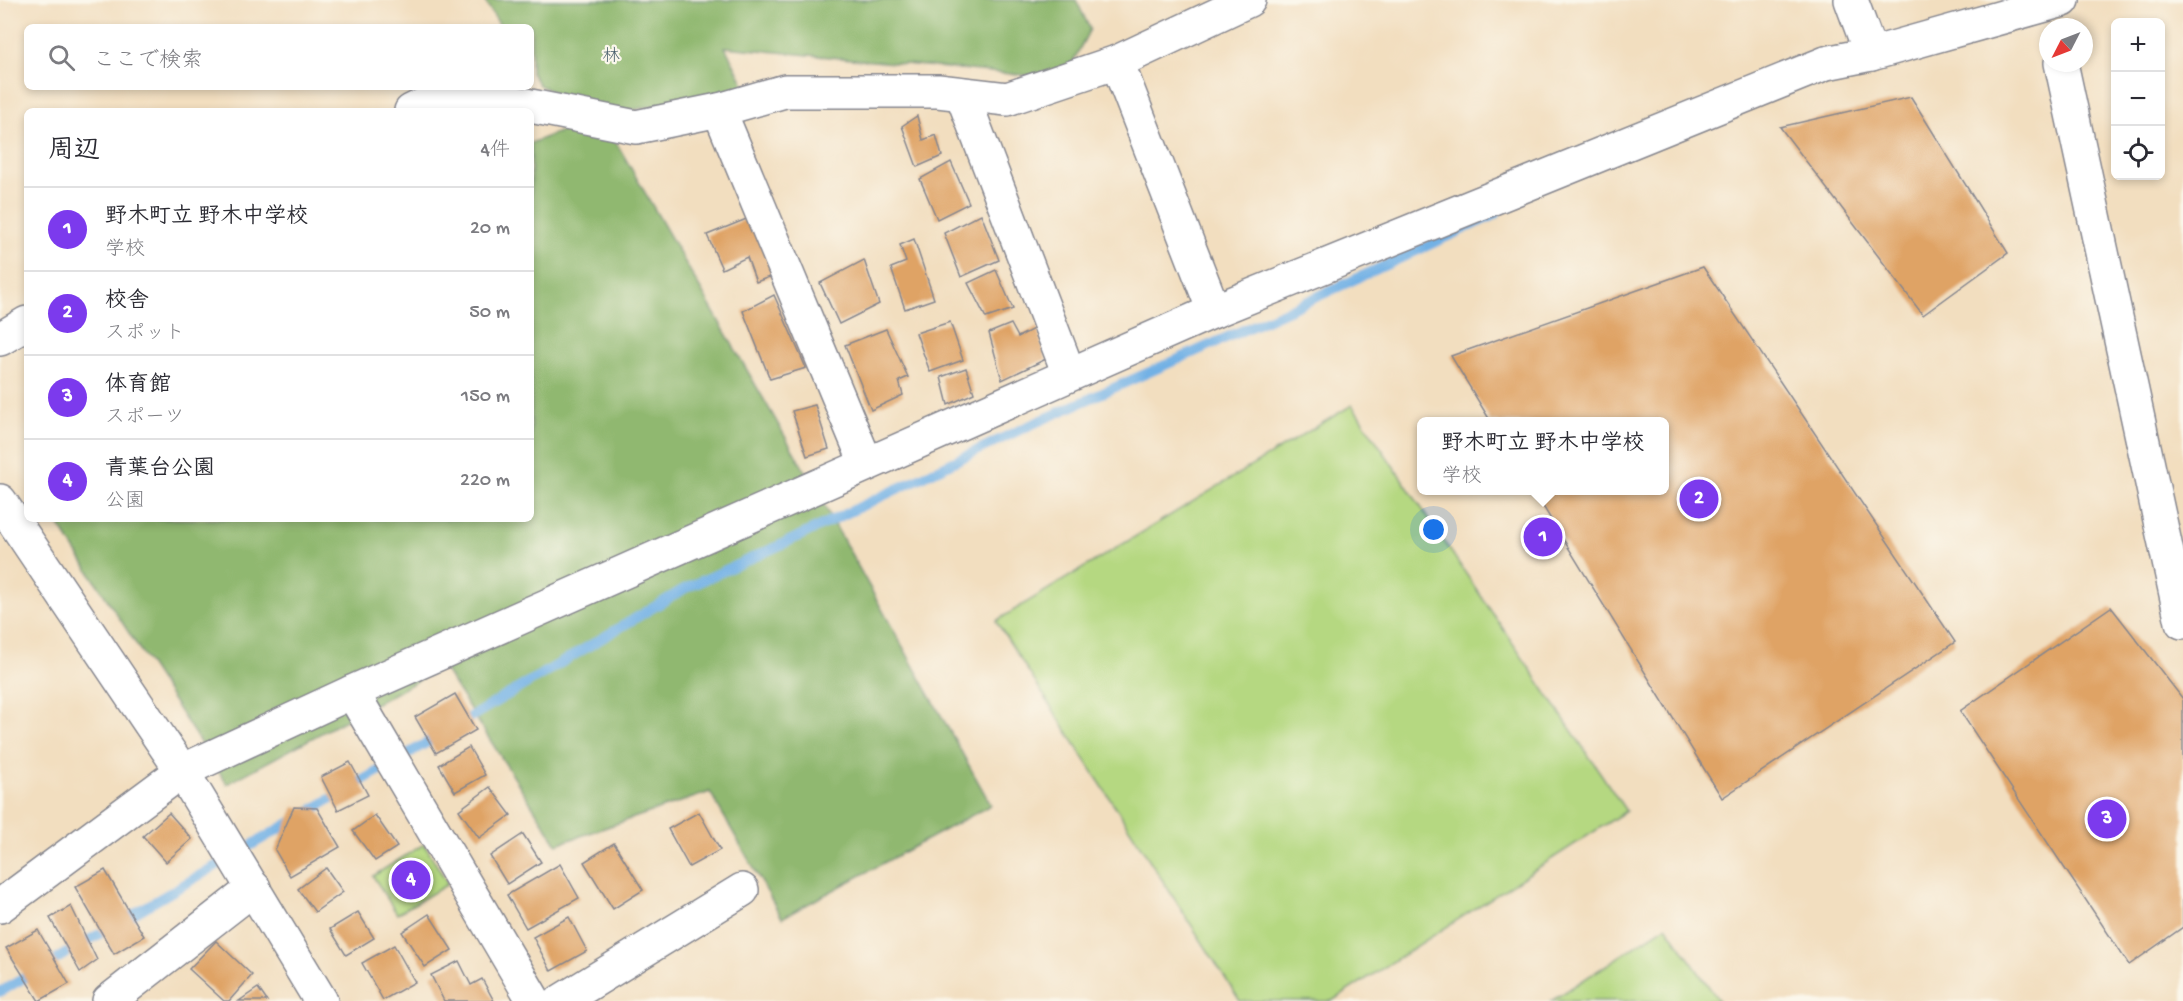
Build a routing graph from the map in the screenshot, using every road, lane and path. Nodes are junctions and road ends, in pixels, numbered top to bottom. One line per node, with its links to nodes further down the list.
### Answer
1 (1249, 0): 5 (street)
2 (1851, 0): 4 (street)
3 (2053, 8): 4 (street)
4 (1871, 54): 10 (street)
5 (1117, 62): 7 (street); 10 (street)
6 (2063, 72): 16 (street)
7 (962, 94): 9 (street); 13 (street)
8 (417, 108): 9 (street)
9 (719, 110): 14 (street)
10 (1214, 311): 13 (street)
11 (24, 325): 12 (street)
12 (0, 339)
13 (1069, 374): 14 (street)
14 (866, 464): 17 (street)
15 (0, 501): 18 (street)
16 (2182, 623)
17 (352, 692): 18 (street); 24 (street)
18 (182, 771): 19 (street); 21 (street)
19 (254, 888): 22 (street); 23 (street)
20 (742, 890): 25 (street)
21 (0, 906)
22 (110, 1001)
23 (321, 1001)
24 (534, 1001)
25 (561, 1001)

